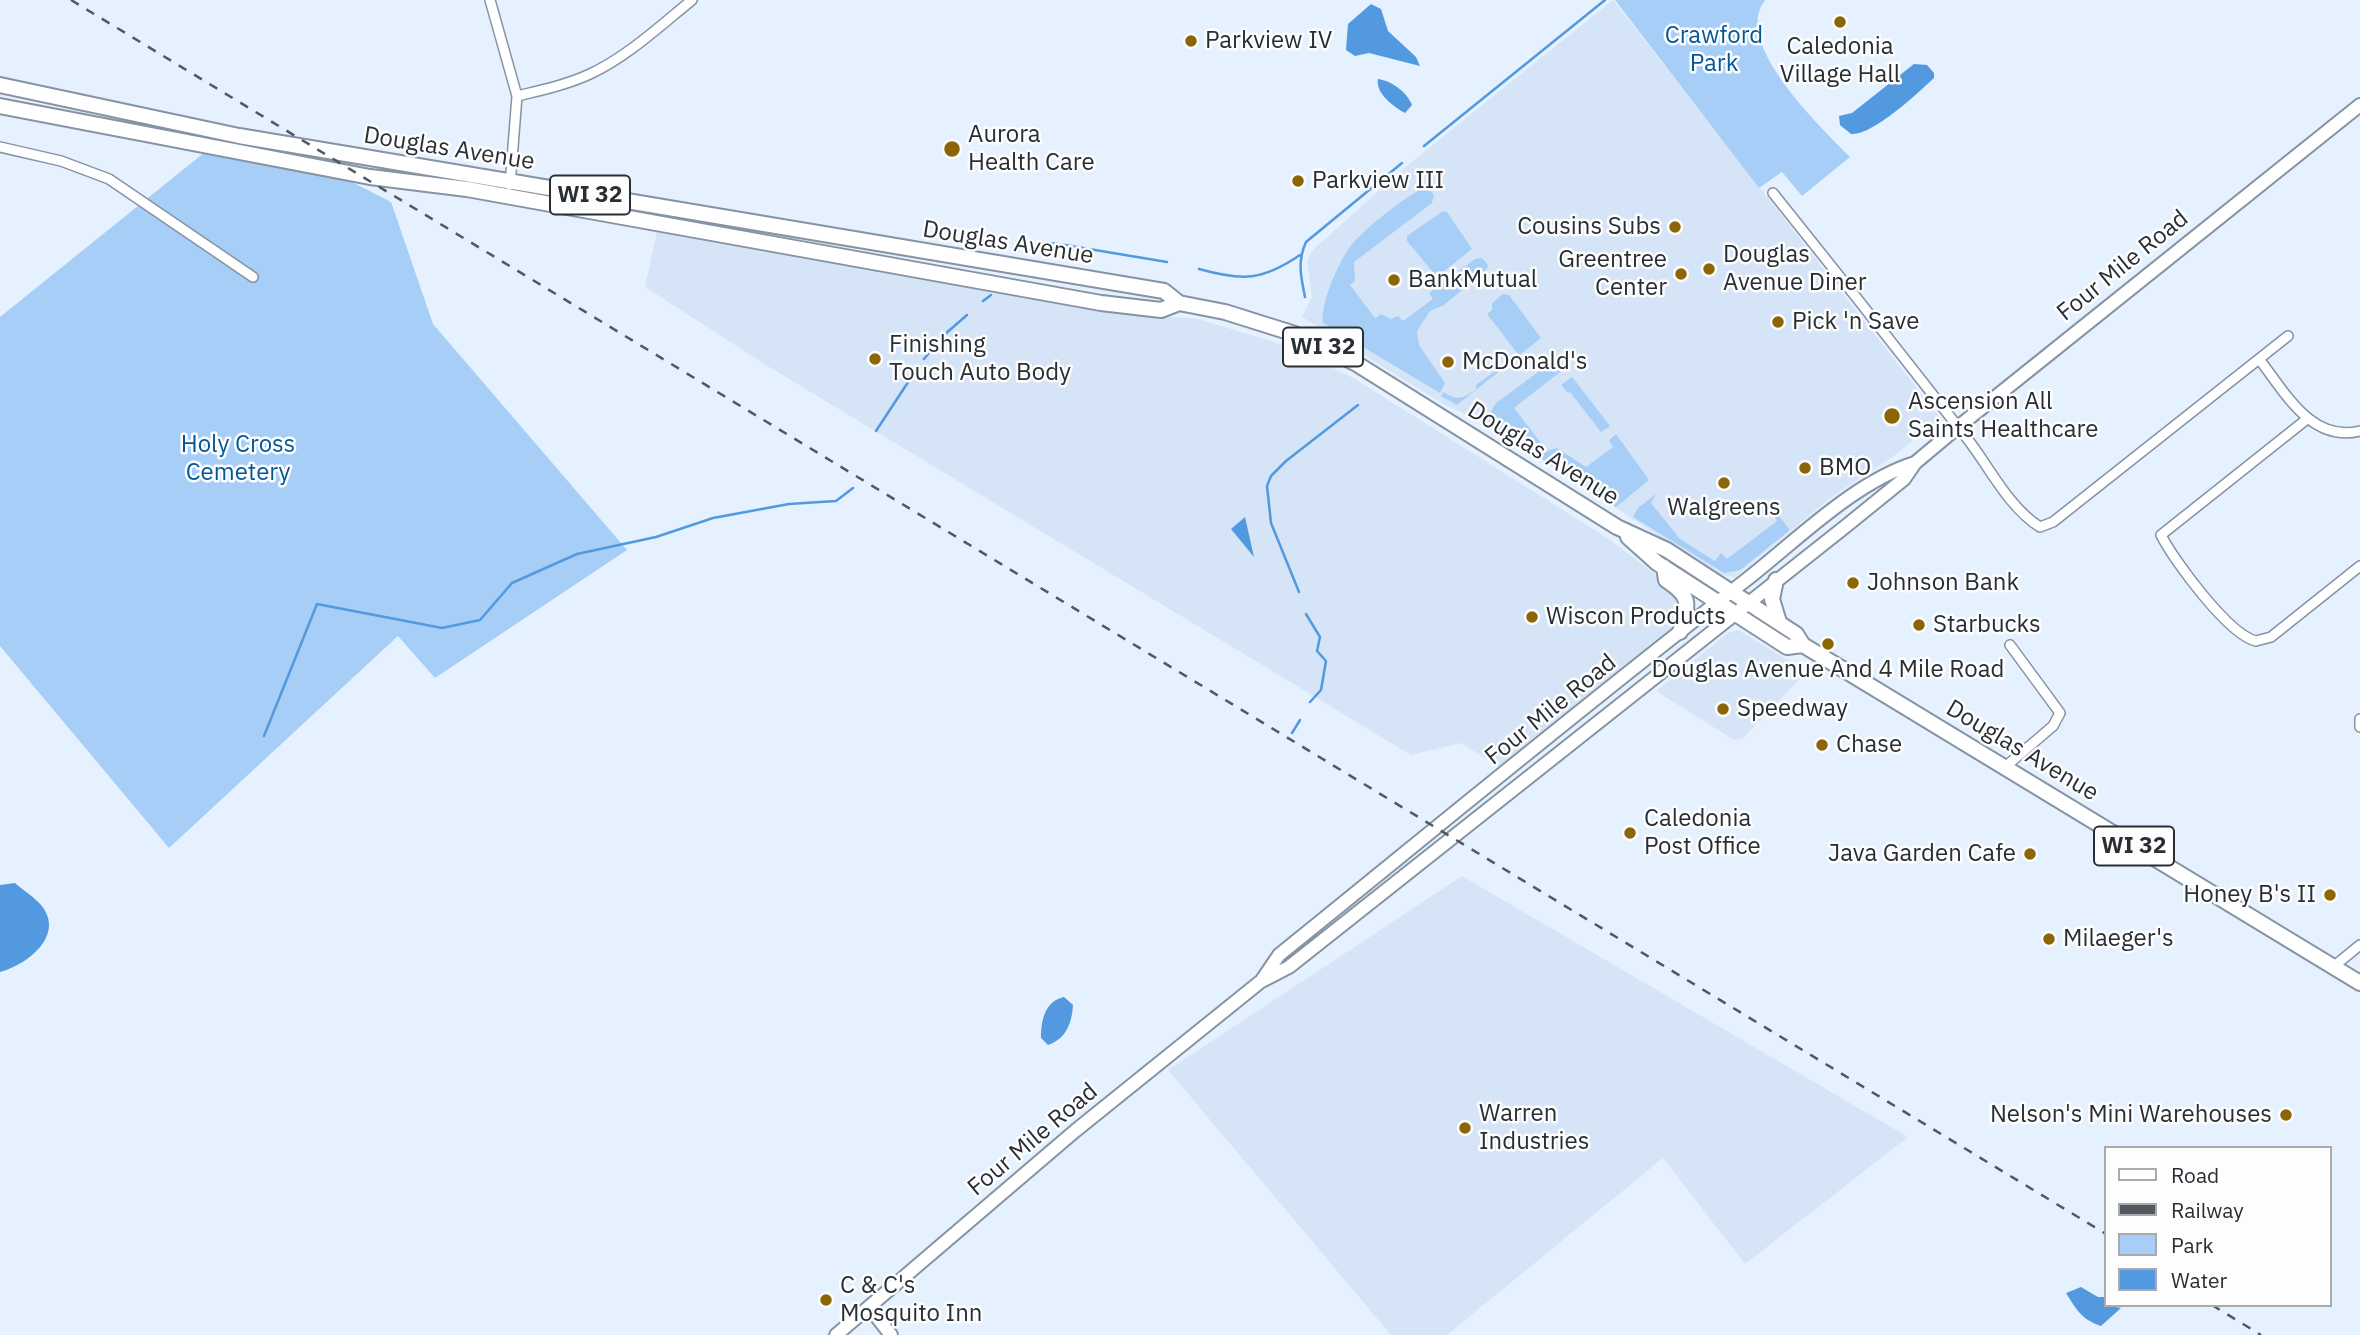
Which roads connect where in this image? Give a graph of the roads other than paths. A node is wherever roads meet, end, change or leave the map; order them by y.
1 (490, 0) edge
2 (692, 0) edge
3 (0, 85) edge
4 (517, 96) junction
5 (2360, 105) edge
6 (0, 106) edge
7 (0, 147) edge
8 (511, 180) junction
9 (1773, 193) dead end
10 (509, 198) junction
11 (253, 276) dead end
12 (1179, 303) junction
13 (2288, 335) dead end
14 (2259, 359) junction
15 (2307, 419) junction
16 (1958, 427) junction
17 (2360, 431) edge
18 (1915, 463) junction
19 (1617, 527) junction
20 (2360, 566) edge
21 (1664, 567) junction
22 (1776, 580) junction
23 (1731, 592) junction
24 (1718, 601) junction
25 (1747, 602) junction
26 (1734, 612) junction
27 (1779, 622) junction
28 (1680, 632) junction
29 (1803, 645) junction
30 (2010, 645) dead end
31 (2360, 719) edge
32 (2360, 727) edge
33 (2005, 767) junction
34 (2360, 945) edge
35 (2333, 967) junction
36 (1260, 982) junction
37 (2360, 983) edge
38 (869, 1307) junction
39 (836, 1335) edge
40 (891, 1335) edge

1 - 4 street
2 - 4 street
3 - 8 main road, Douglas Avenue / WI 32
4 - 8 street
5 - 16 street, Four Mile Road
6 - 10 main road, Douglas Avenue / WI 32
7 - 11 street
8 - 10 street
8 - 12 main road, Douglas Avenue / WI 32
9 - 16 street
10 - 12 main road, Douglas Avenue / WI 32
12 - 19 main road, Douglas Avenue / WI 32
13 - 14 street
14 - 15 street
14 - 16 street
15 - 17 street
15 - 20 street
16 - 18 street, Four Mile Road
18 - 22 street, Four Mile Road
18 - 23 street, Four Mile Road
19 - 21 main road, Douglas Avenue / WI 32
19 - 23 main road, Douglas Avenue / WI 32
21 - 24 main road, Douglas Avenue / WI 32
21 - 28 main road
22 - 25 street, Four Mile Road
22 - 27 main road
23 - 24 street, Four Mile Road
23 - 25 main road, Douglas Avenue / WI 32
24 - 26 main road, Douglas Avenue / WI 32
24 - 28 street, Four Mile Road
25 - 26 street, Four Mile Road
25 - 27 main road, Douglas Avenue / WI 32
26 - 29 main road, Douglas Avenue / WI 32
26 - 36 street, Four Mile Road
27 - 29 main road, Douglas Avenue / WI 32
28 - 36 street, Four Mile Road
29 - 33 main road, Douglas Avenue / WI 32
30 - 33 street
31 - 32 street
33 - 35 main road, Douglas Avenue / WI 32
34 - 35 street
35 - 37 main road, Douglas Avenue / WI 32
36 - 38 street, Four Mile Road
38 - 39 street, Four Mile Road
38 - 40 street

